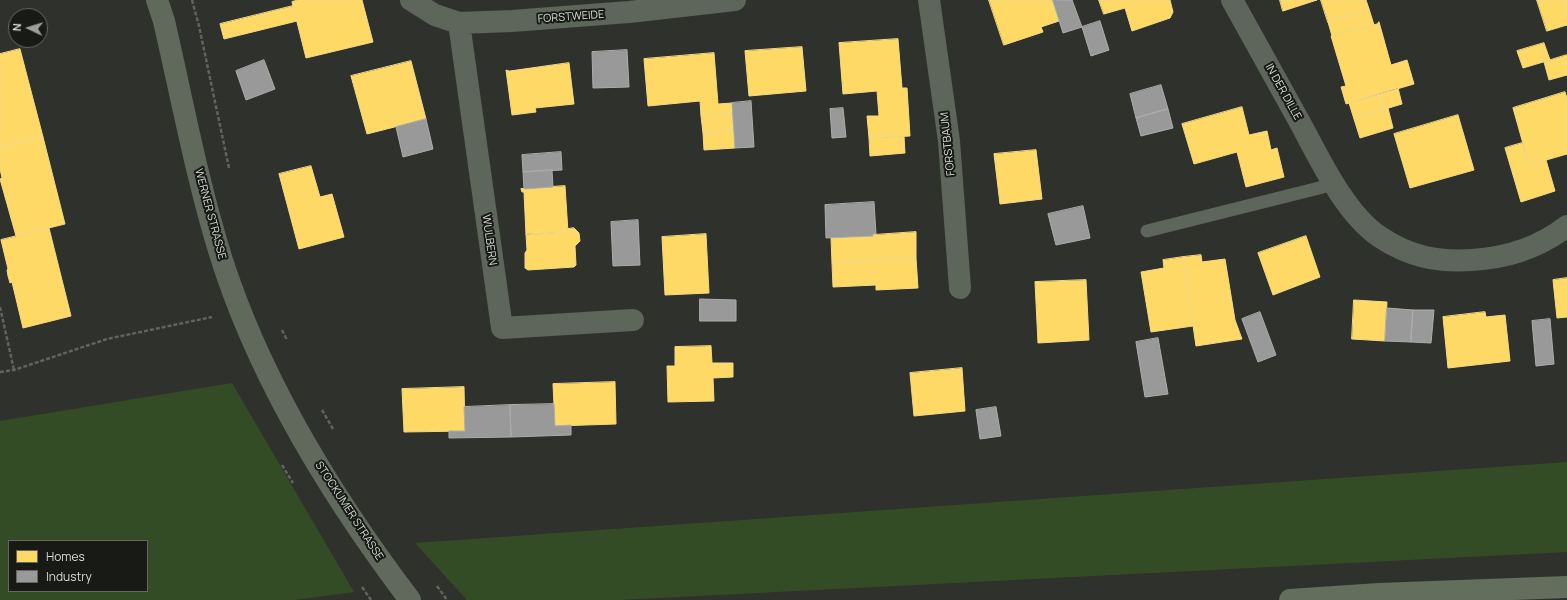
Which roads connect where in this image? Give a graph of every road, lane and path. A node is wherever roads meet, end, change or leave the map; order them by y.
1 (157, 0) edge
2 (192, 0) edge
3 (411, 0) edge
4 (735, 0) edge
5 (929, 0) edge
6 (1232, 0) edge
7 (459, 23) junction
8 (229, 169) dead end
9 (1335, 184) junction
10 (1567, 226) edge
11 (1147, 231) dead end
12 (960, 288) dead end
13 (0, 307) edge
14 (212, 317) dead end
15 (633, 320) dead end
16 (280, 325) dead end
17 (290, 346) dead end
18 (14, 370) junction
19 (0, 372) edge
20 (321, 408) dead end
21 (292, 419) joint
22 (336, 435) dead end
23 (434, 583) dead end
24 (1567, 587) edge
25 (410, 600) edge
26 (447, 600) edge
27 (1290, 600) edge

1 - 21 main road, WERNER STRASSE
2 - 8 path
3 - 7 street, FORSTWEIDE
4 - 7 street, FORSTWEIDE
5 - 12 street, FORSTBAUM
6 - 9 street, IN DER DILLE
7 - 15 street, WULBERN
9 - 10 street, IN DER DILLE
9 - 11 lane
13 - 18 path
14 - 18 path
16 - 17 path
18 - 19 path
20 - 22 path
21 - 25 main road, STOCKUMER STRASSE
23 - 26 path
24 - 27 highway

